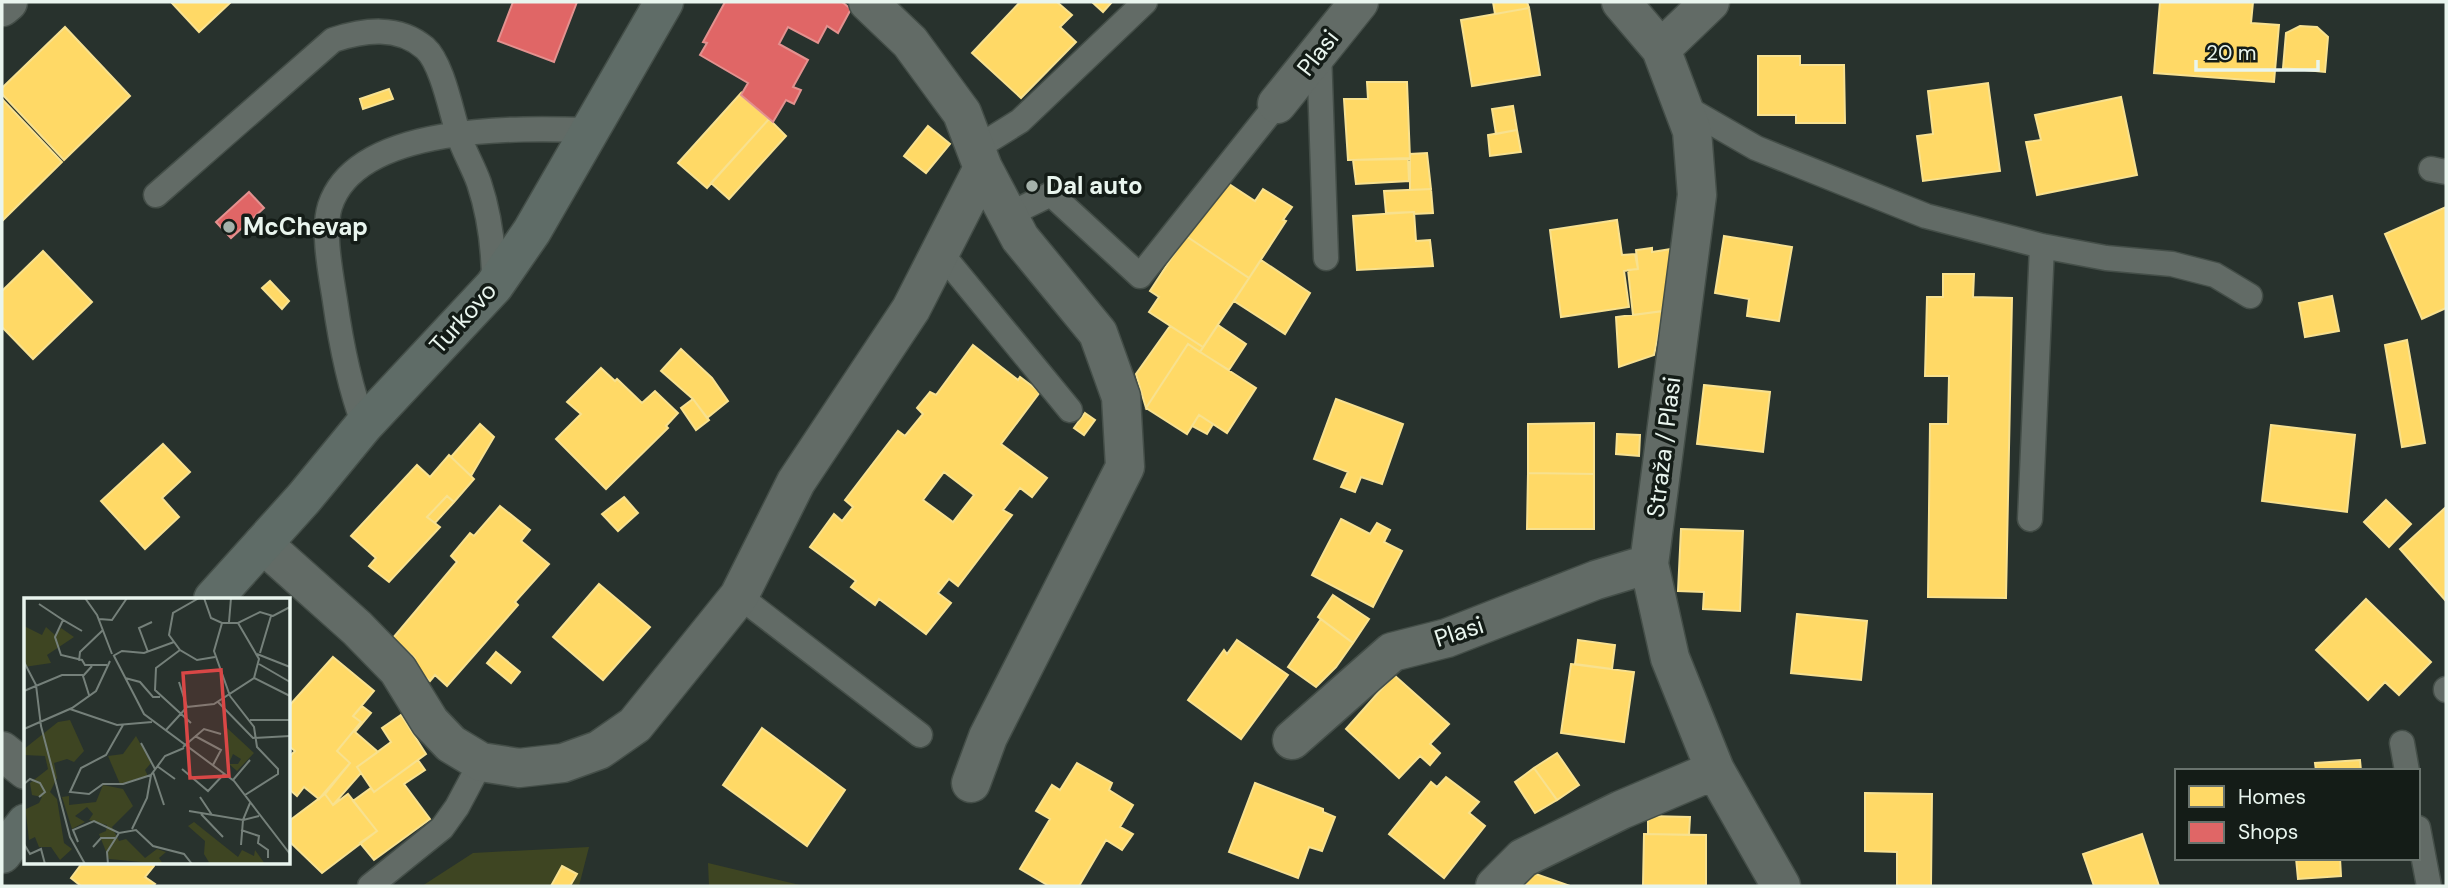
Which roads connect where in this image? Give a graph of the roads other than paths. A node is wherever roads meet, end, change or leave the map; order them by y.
1 (9, 2) edge
2 (664, 2) edge
3 (868, 2) edge
4 (1145, 2) edge
5 (1359, 2) edge
6 (1621, 2) edge
7 (1710, 2) edge
8 (2, 7) edge
9 (1661, 49) junction
10 (1319, 51) junction
11 (1277, 104) joint
12 (1683, 106) junction
13 (591, 130) junction
14 (458, 134) junction
15 (979, 158) junction
16 (156, 194) dead end
17 (1008, 215) junction
18 (2042, 246) junction
19 (940, 252) junction
20 (1326, 258) dead end
21 (494, 286) junction
22 (2250, 296) dead end
23 (1070, 410) dead end
24 (364, 425) junction
25 (2030, 519) dead end
26 (263, 544) junction
27 (1649, 564) junction
28 (739, 596) junction
29 (214, 598) edge
30 (920, 735) dead end
31 (1292, 740) dead end
32 (2402, 743) dead end
33 (2, 751) edge
34 (481, 762) junction
35 (24, 768) edge
36 (2407, 769) edge
37 (1715, 770) junction
38 (971, 783) dead end
39 (24, 826) edge
40 (2420, 839) edge
41 (2, 854) edge
42 (370, 886) edge
43 (1495, 886) edge
44 (1781, 886) edge
45 (2429, 886) edge

1 - 8 street
2 - 13 main road, Turkovo
3 - 15 street
4 - 15 lane
5 - 10 street, Plasi
6 - 9 street, Straža / Plasi
7 - 9 street
9 - 12 street, Straža / Plasi
10 - 11 street, Plasi
10 - 20 lane
11 - 17 lane
12 - 18 lane
12 - 27 street, Straža / Plasi
13 - 14 lane
13 - 21 main road, Turkovo
14 - 16 lane
14 - 21 lane
14 - 24 lane
15 - 17 street
15 - 19 street
17 - 38 street
18 - 22 lane
18 - 25 lane
19 - 23 lane
19 - 28 street
21 - 24 main road, Turkovo
24 - 26 main road, Turkovo
26 - 29 main road, Turkovo
26 - 34 street
27 - 31 street, Plasi
27 - 37 street, Straža / Plasi
28 - 30 lane
28 - 34 street
32 - 36 lane
33 - 35 street
34 - 42 lane
37 - 43 street
37 - 44 street, Straža / Plasi
39 - 41 main road
40 - 45 lane

